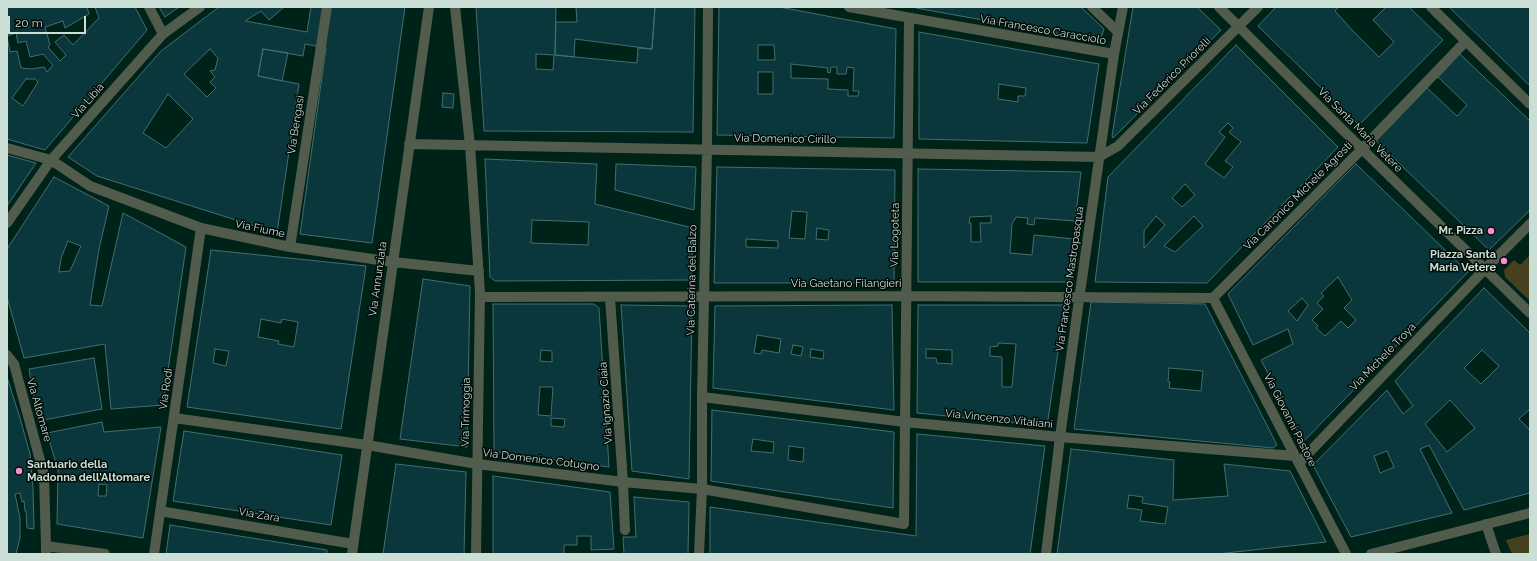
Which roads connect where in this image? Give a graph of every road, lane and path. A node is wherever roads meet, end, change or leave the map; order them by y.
1 (149, 7) edge
2 (200, 7) edge
3 (327, 7) edge
4 (428, 7) edge
5 (455, 7) edge
6 (708, 7) edge
7 (849, 7) edge
8 (1092, 7) edge
9 (1123, 7) edge
10 (1218, 7) edge
11 (1258, 7) edge
12 (1431, 7) edge
13 (909, 18) junction
14 (1239, 26) junction
15 (1118, 32) junction
16 (163, 34) junction
17 (1466, 40) junction
18 (1114, 54) junction
19 (1530, 104) edge
20 (409, 144) junction
21 (470, 145) junction
22 (7, 148) edge
23 (707, 149) junction
24 (1362, 149) junction
25 (908, 153) junction
26 (1099, 157) junction
27 (51, 160) junction
28 (7, 223) edge
29 (1530, 224) edge
30 (202, 228) junction
31 (290, 247) junction
32 (393, 262) junction
33 (1485, 268) junction
34 (478, 271) junction
35 (906, 296) junction
36 (480, 297) junction
37 (704, 297) junction
38 (1080, 297) junction
39 (610, 298) junction
40 (1213, 298) junction
41 (1530, 312) edge
42 (7, 355) edge
43 (702, 397) junction
44 (174, 418) junction
45 (905, 422) junction
46 (1060, 437) junction
47 (367, 445) junction
48 (1297, 460) junction
49 (477, 464) junction
50 (623, 482) junction
51 (702, 489) junction
52 (160, 511) junction
53 (1530, 513) edge
54 (904, 524) joint
55 (1486, 524) junction
56 (625, 530) dead end
57 (352, 549) edge
58 (46, 550) edge
59 (104, 554) edge
60 (154, 554) edge
61 (476, 554) edge
62 (699, 554) edge
63 (1046, 554) edge
64 (1346, 554) edge
65 (1371, 554) edge
66 (1496, 554) edge

1 - 16 street
2 - 16 street, Via Libia
3 - 31 street, Via Bengasi
4 - 20 street, Via Annunziata
5 - 21 street
6 - 23 street, Via Caterina del Balzo
7 - 13 street, Via Francesco Caracciolo
8 - 15 street
9 - 15 street, Via Francesco Mastropasqua
10 - 14 street, Via Santa Maria Vetere
11 - 14 street, Via Federico Priorelli
12 - 17 street
13 - 18 street, Via Francesco Caracciolo
13 - 25 street, Via Logoteta
14 - 24 street, Via Santa Maria Vetere
14 - 26 street, Via Federico Priorelli
15 - 18 street, Via Francesco Mastropasqua
16 - 27 street, Via Libia
17 - 19 street
17 - 24 street, Via Canonico Michele Agresti
18 - 26 street, Via Francesco Mastropasqua
20 - 21 street, Via Domenico Cirillo
20 - 32 street, Via Annunziata
21 - 23 street, Via Domenico Cirillo
21 - 34 street
22 - 27 street, Via Fiume
23 - 25 street, Via Domenico Cirillo
23 - 37 street, Via Caterina del Balzo
24 - 33 street, Via Santa Maria Vetere
24 - 40 street, Via Canonico Michele Agresti
25 - 26 street, Via Domenico Cirillo
25 - 35 street, Via Logoteta
26 - 38 street, Via Francesco Mastropasqua
27 - 28 street, Via Libia
27 - 30 street, Via Fiume
29 - 33 street
30 - 31 street, Via Fiume
30 - 44 street, Via Rodi
31 - 32 street, Via Fiume
32 - 34 street, Via Fiume
32 - 47 street, Via Annunziata
33 - 41 street
33 - 48 street, Via Michele Troya
34 - 36 street, Via Trimoggia
35 - 37 street, Via Gaetano Filangieri
35 - 38 street, Via Gaetano Filangieri
35 - 45 street, Via Logoteta
36 - 39 street, Via Gaetano Filangieri
36 - 49 street, Via Trimoggia
37 - 39 street, Via Gaetano Filangieri
37 - 43 street, Via Caterina del Balzo
38 - 40 street, Via Gaetano Filangieri
38 - 46 street, Via Francesco Mastropasqua
39 - 50 street, Via Ignazio Ciaia
40 - 48 street, Via Giovanni Pastore
42 - 58 street, Via Altomare
43 - 45 street, Via Vincenzo Vitaliani
43 - 51 street, Via Caterina del Balzo
44 - 47 street, Via Domenico Cotugno
44 - 52 street, Via Rodi
45 - 46 street, Via Vincenzo Vitaliani
45 - 54 street, Via Logoteta
46 - 48 street, Via Vincenzo Vitaliani
46 - 63 street, Via Francesco Mastropasqua
47 - 49 street, Via Domenico Cotugno
47 - 57 street, Via Annunziata
48 - 64 street, Via Giovanni Pastore
49 - 50 street, Via Domenico Cotugno
49 - 61 street, Via Trimoggia
50 - 51 street, Via Domenico Cotugno
50 - 56 street, Via Ignazio Ciaia
51 - 54 street, Via Domenico Cotugno
51 - 62 street, Via Caterina del Balzo
52 - 57 street, Via Zara
52 - 60 street, Via Rodi
53 - 55 street
55 - 65 street
55 - 66 street
58 - 59 street

